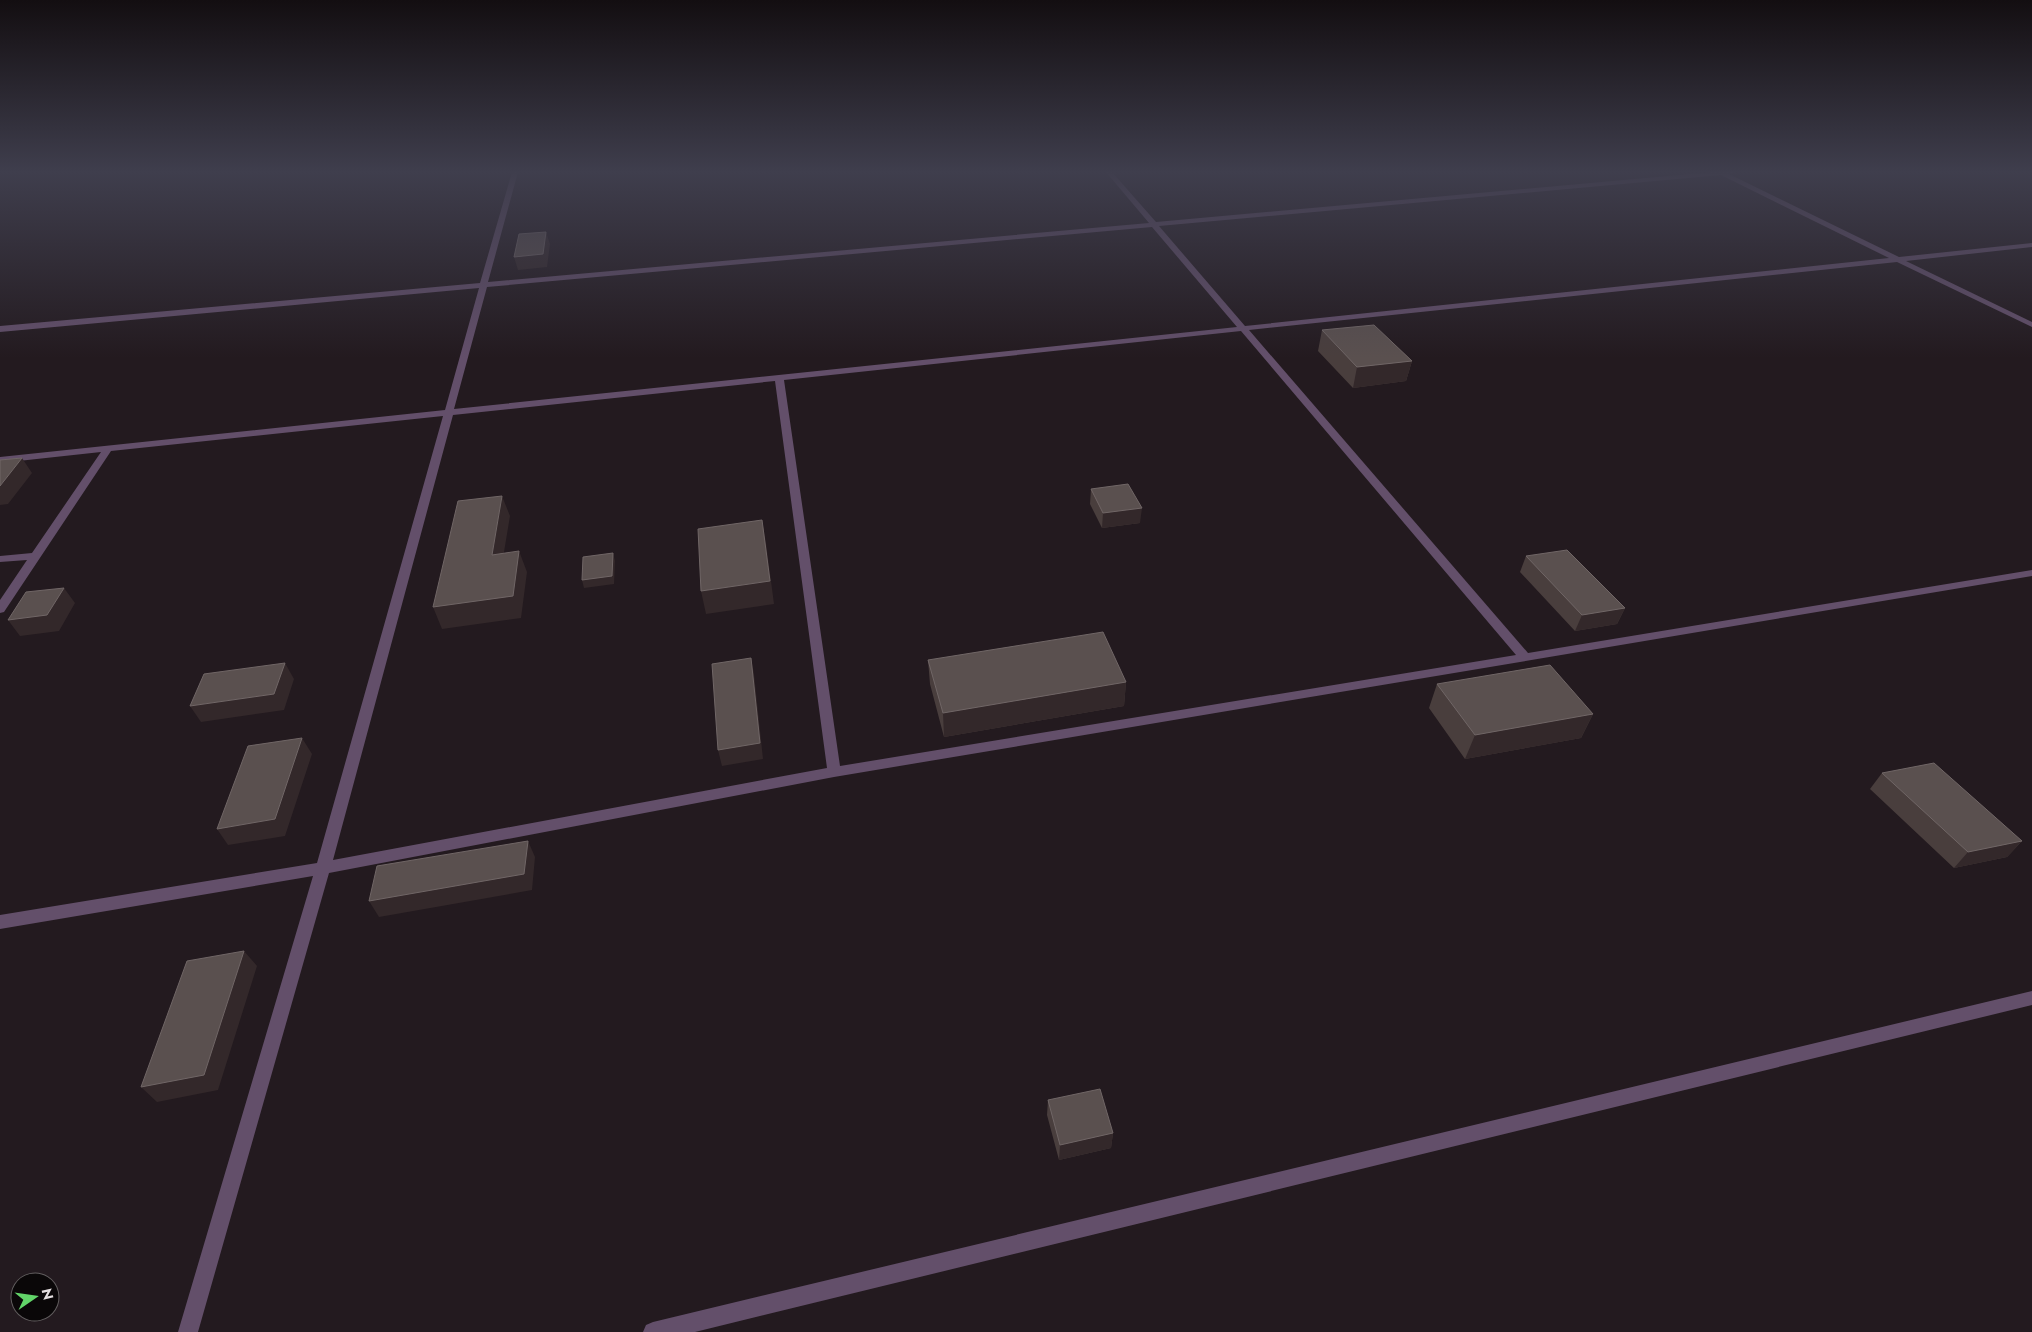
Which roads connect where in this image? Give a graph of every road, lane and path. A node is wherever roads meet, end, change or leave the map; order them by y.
1 (498, 234) edge
2 (1033, 234) edge
3 (1163, 234) edge
4 (1847, 234) edge
5 (2032, 245) edge
6 (1898, 259) junction
7 (484, 285) junction
8 (2032, 325) edge
9 (1242, 327) junction
10 (0, 329) edge
11 (779, 377) junction
12 (447, 412) junction
13 (108, 449) junction
14 (0, 460) edge
15 (35, 556) junction
16 (0, 559) edge
17 (2032, 573) edge
18 (0, 609) edge
19 (1525, 657) junction
20 (834, 772) junction
21 (323, 868) junction
22 (0, 922) edge
23 (2032, 998) edge
24 (188, 1332) edge
25 (653, 1332) edge

1 - 7 street
2 - 7 street
3 - 9 street
4 - 6 street
5 - 6 street
6 - 8 street
6 - 9 street
7 - 10 street
7 - 12 street
9 - 11 street
9 - 19 street
11 - 12 street
11 - 20 street
12 - 13 street
12 - 21 street
13 - 14 street
13 - 15 street
15 - 16 street
15 - 18 street
17 - 19 street
19 - 20 street
20 - 21 street
21 - 22 street
21 - 24 street
23 - 25 street

